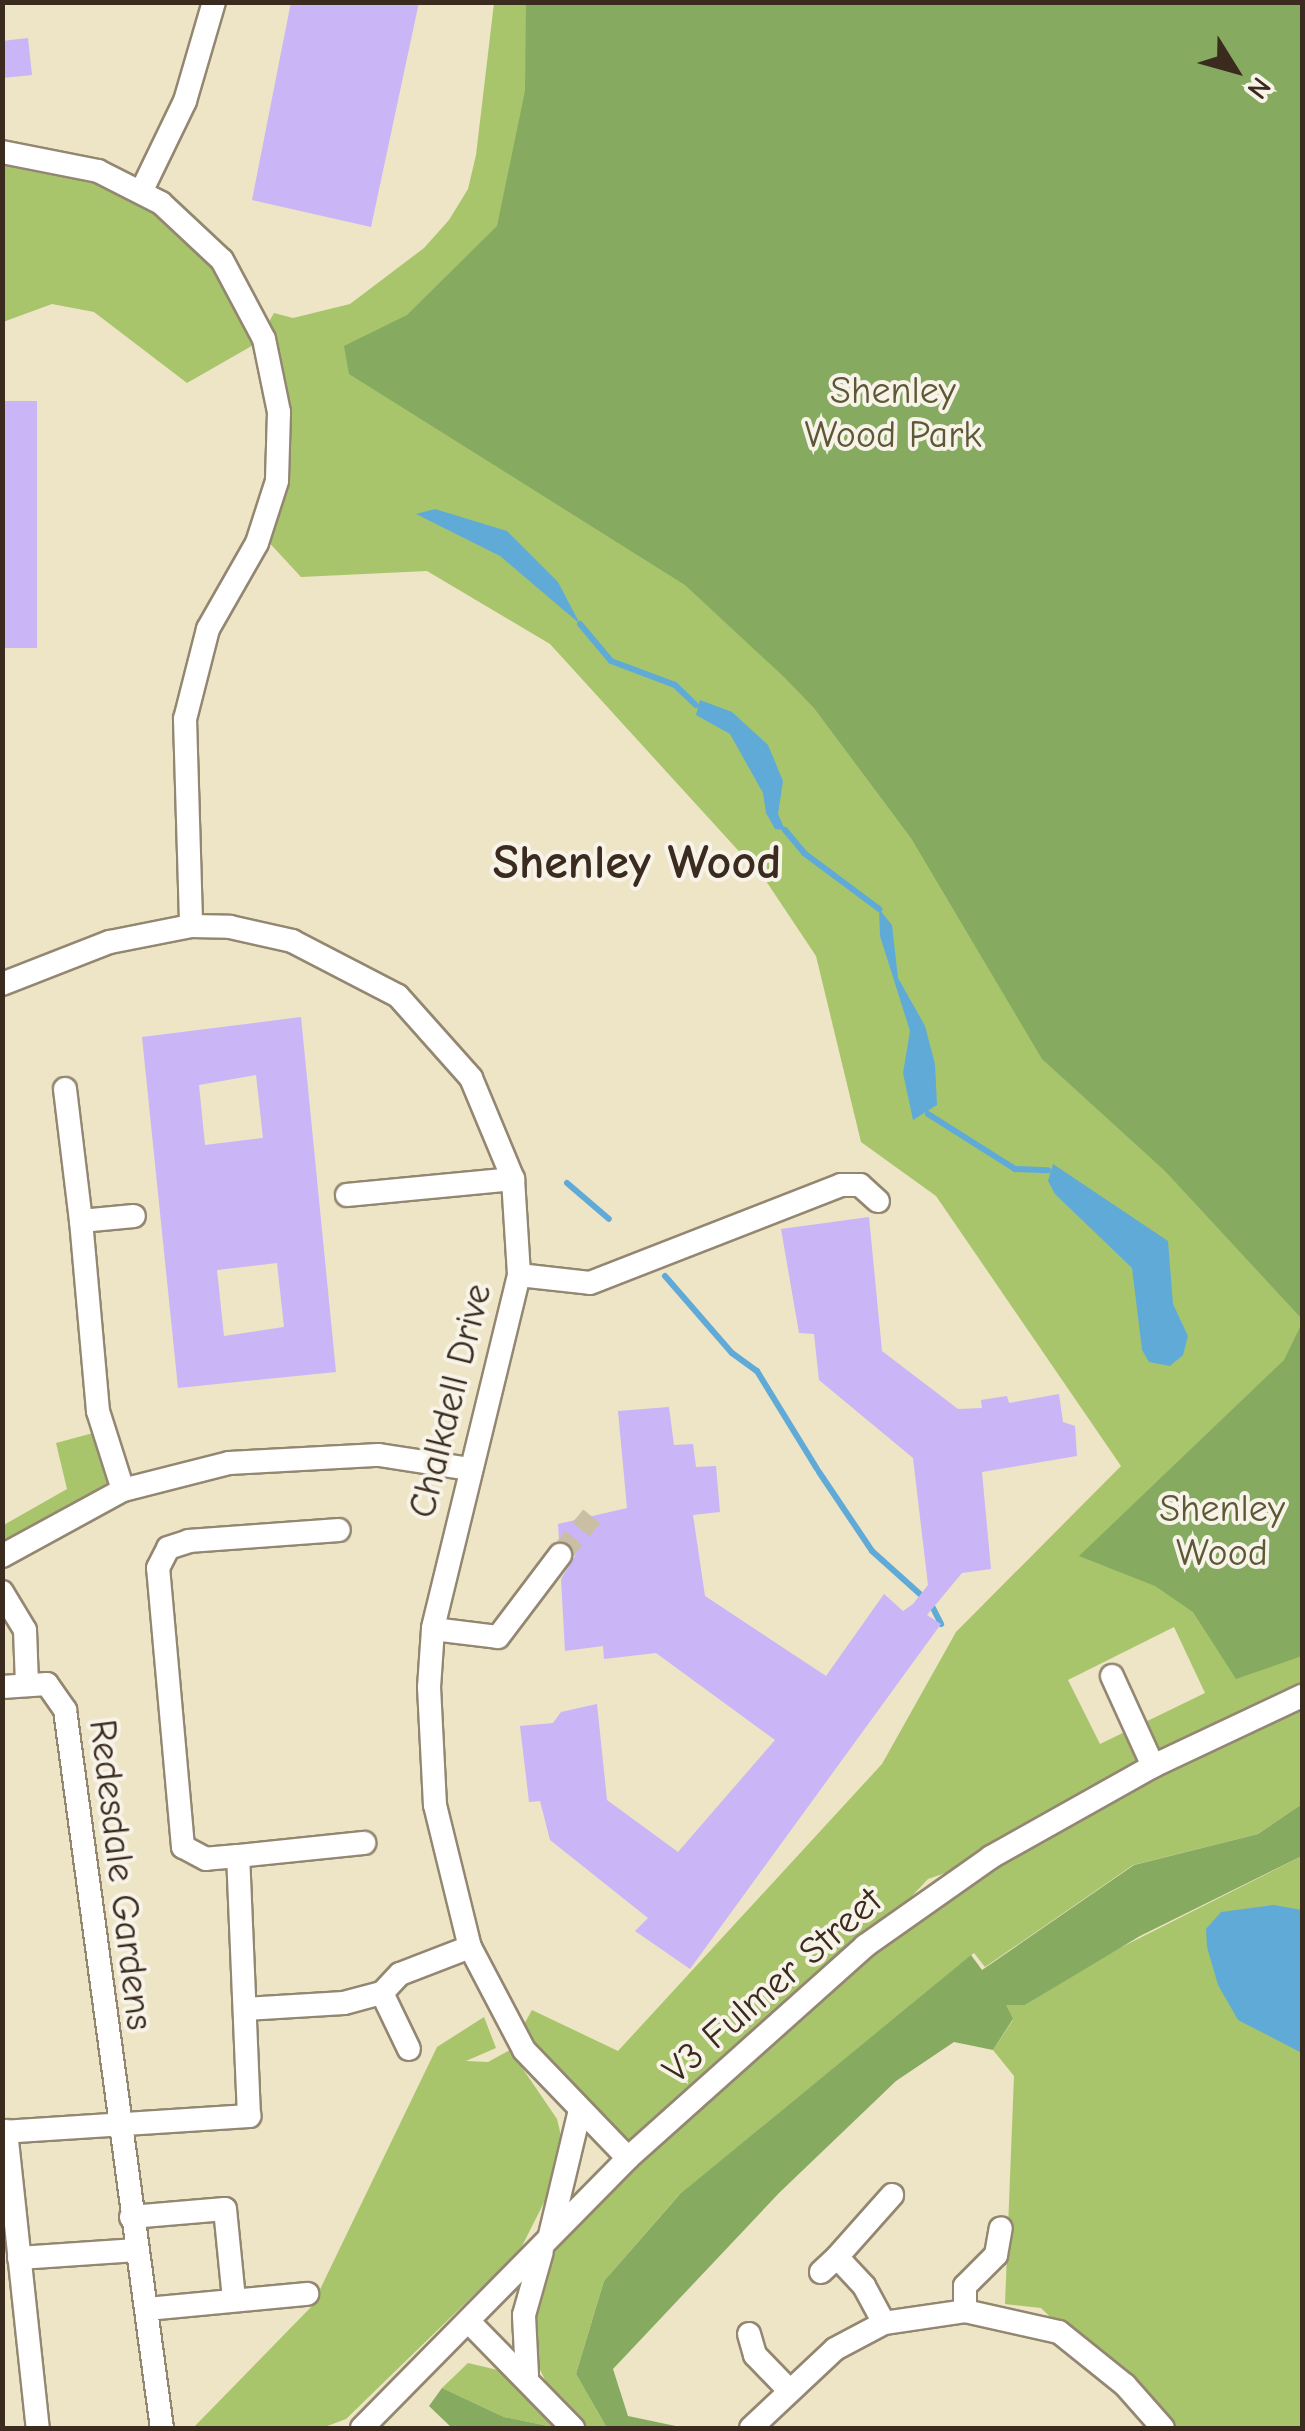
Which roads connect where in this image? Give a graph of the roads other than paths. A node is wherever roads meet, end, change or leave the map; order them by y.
1 (214, 2) edge
2 (2, 152) edge
3 (142, 190) junction
4 (192, 926) junction
5 (2, 984) edge
6 (65, 1089) dead end
7 (514, 1180) junction
8 (347, 1195) dead end
9 (878, 1200) dead end
10 (134, 1216) dead end
11 (81, 1221) junction
12 (519, 1276) junction
13 (469, 1469) junction
14 (123, 1490) junction
15 (339, 1530) dead end
16 (560, 1555) tunnel mouth
17 (2, 1556) edge
18 (2, 1592) edge
19 (433, 1629) junction
20 (1112, 1676) dead end
21 (27, 1685) junction
22 (2, 1687) edge
23 (1302, 1696) edge
24 (1153, 1766) junction
25 (364, 1843) dead end
26 (238, 1856) junction
27 (470, 1947) junction
28 (382, 1992) junction
29 (245, 2010) junction
30 (409, 2049) dead end
31 (579, 2114) junction
32 (117, 2125) junction
33 (4, 2132) edge
34 (628, 2158) junction
35 (892, 2196) dead end
36 (8, 2212) edge
37 (131, 2217) junction
38 (1002, 2228) dead end
39 (546, 2246) junction
40 (136, 2250) junction
41 (19, 2258) junction
42 (307, 2294) dead end
43 (234, 2299) junction
44 (147, 2309) junction
45 (964, 2311) junction
46 (884, 2323) junction
47 (471, 2324) junction
48 (749, 2351) dead end
49 (527, 2375) junction
50 (788, 2389) junction
51 (38, 2428) edge
52 (162, 2428) edge
53 (362, 2428) edge
54 (573, 2428) edge
55 (751, 2428) edge
56 (1163, 2428) edge

1 - 3 street
2 - 3 street
3 - 4 street
4 - 5 street, Chalkdell Drive
4 - 7 street, Chalkdell Drive
6 - 11 street
7 - 8 street
7 - 12 street, Chalkdell Drive
9 - 12 street
10 - 11 street
11 - 14 street
12 - 13 street, Chalkdell Drive
13 - 14 street
13 - 19 street, Chalkdell Drive
14 - 17 street
15 - 26 street
16 - 19 street
18 - 21 street
19 - 27 street, Chalkdell Drive
20 - 24 street
21 - 22 street
21 - 32 street, Redesdale Gardens
23 - 24 street, V3 Fulmer Street
24 - 34 street, V3 Fulmer Street
25 - 26 street
26 - 29 street
27 - 28 street
27 - 31 street, Chalkdell Drive
28 - 29 street
28 - 30 street
29 - 32 street
31 - 34 street, Chalkdell Drive
31 - 39 street
32 - 33 street
32 - 37 street
33 - 36 street
34 - 39 street, V3 Fulmer Street
35 - 46 street
36 - 41 street
37 - 40 street
37 - 43 street
38 - 45 street
39 - 47 street, V3 Fulmer Street
39 - 49 street
40 - 41 street
40 - 44 street
41 - 51 street
42 - 43 street
43 - 44 street
44 - 52 street
45 - 46 street
45 - 56 street
46 - 50 street
47 - 49 street
47 - 53 street, V3 Fulmer Street
48 - 50 street
49 - 54 street
50 - 55 street

